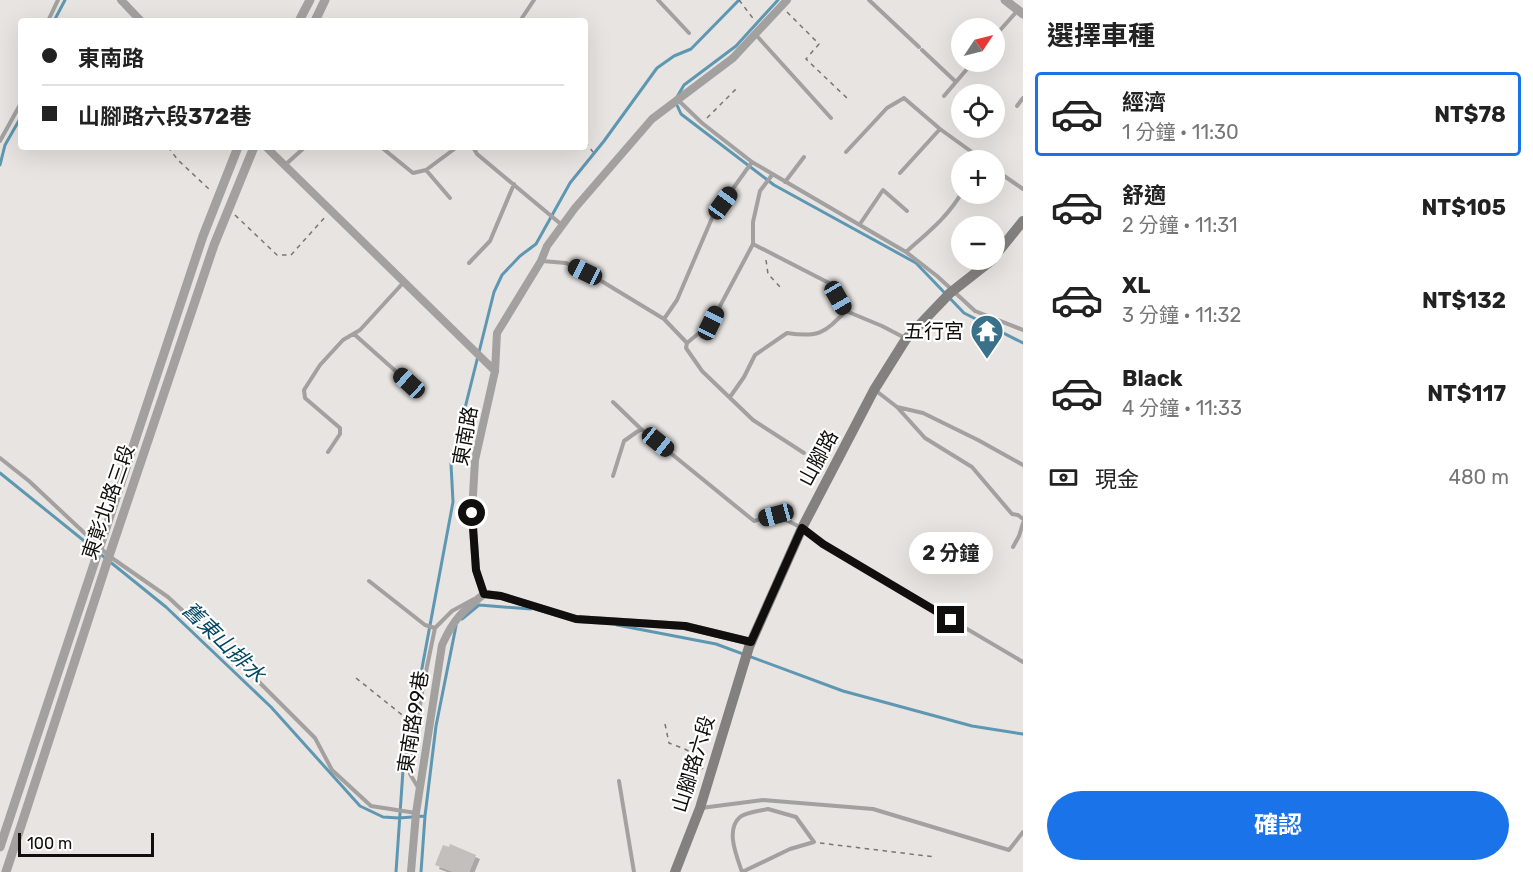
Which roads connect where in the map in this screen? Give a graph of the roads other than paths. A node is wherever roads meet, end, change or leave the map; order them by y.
1 (58, 0) edge
2 (121, 0) edge
3 (310, 0) edge
4 (325, 0) edge
5 (534, 0) edge
6 (658, 0) edge
7 (869, 0) edge
8 (1005, 0) edge
9 (784, 3) edge
10 (1020, 12) edge
11 (49, 18) edge
12 (138, 18) edge
13 (301, 18) edge
14 (316, 18) edge
15 (522, 18) edge
16 (1005, 26) edge
17 (758, 32) junction
18 (689, 33) dead end
19 (964, 72) edge
20 (956, 82) junction
21 (944, 96) dead end
22 (1023, 98) edge
23 (675, 102) junction
24 (1017, 106) dead end
25 (18, 108) edge
26 (831, 117) dead end
27 (940, 129) junction
28 (0, 141) edge
29 (237, 150) edge
30 (253, 150) edge
31 (269, 150) edge
32 (302, 150) edge
33 (385, 150) edge
34 (453, 150) edge
35 (475, 150) edge
36 (969, 150) edge
37 (846, 152) dead end
38 (804, 157) dead end
39 (752, 162) junction
40 (285, 165) junction
41 (426, 170) junction
42 (900, 172) dead end
43 (772, 175) junction
44 (1005, 177) edge
45 (785, 182) junction
46 (514, 184) junction
47 (1023, 189) edge
48 (450, 198) dead end
49 (954, 204) edge
50 (907, 211) dead end
51 (1023, 221) edge
52 (860, 224) junction
53 (562, 225) junction
54 (1005, 243) edge
55 (753, 244) junction
56 (906, 252) junction
57 (541, 261) junction
58 (469, 263) dead end
59 (978, 270) edge
60 (404, 282) junction
61 (948, 295) junction
62 (846, 311) junction
63 (664, 320) junction
64 (1023, 330) edge
65 (354, 334) junction
66 (906, 339) junction
67 (687, 342) junction
68 (495, 371) junction
69 (409, 383) dead end
70 (874, 390) junction
71 (730, 397) junction
72 (612, 402) dead end
73 (897, 407) junction
74 (641, 429) junction
75 (328, 452) dead end
76 (804, 453) dead end
77 (0, 458) edge
78 (1023, 465) edge
79 (613, 476) dead end
80 (1023, 521) edge
81 (802, 528) junction
82 (99, 547) junction
83 (1012, 547) dead end
84 (109, 556) junction
85 (369, 581) dead end
86 (484, 594) junction
87 (435, 628) junction
88 (750, 644) junction
89 (1023, 662) edge
90 (619, 781) dead end
91 (419, 789) junction
92 (700, 808) junction
93 (416, 813) junction
94 (1023, 832) edge
95 (0, 848) edge
96 (6, 872) edge
97 (411, 872) edge
98 (634, 872) edge
99 (675, 872) edge
100 (742, 872) edge

1 - 11 lane
2 - 12 street
3 - 13 street
4 - 14 street
5 - 15 lane
6 - 18 lane
7 - 20 lane
8 - 10 street
9 - 17 street, 東南路
10 - 16 lane
17 - 23 street, 東南路
17 - 26 lane
19 - 20 lane
20 - 21 lane
22 - 24 lane
23 - 39 lane
23 - 53 street, 東南路
25 - 28 lane
27 - 36 lane
27 - 37 lane
27 - 42 lane
29 - 82 street, 東彰北路三段
30 - 84 street, 東彰北路三段
31 - 40 street
32 - 40 lane
33 - 41 lane
34 - 41 lane
35 - 46 lane
38 - 45 lane
39 - 43 lane
39 - 63 lane
40 - 60 street
41 - 48 lane
43 - 45 lane
43 - 55 lane
44 - 47 lane
45 - 52 lane
46 - 53 lane
46 - 58 lane
49 - 56 lane
50 - 52 lane
51 - 54 main road, 山腳路
52 - 56 lane
53 - 57 street, 東南路
55 - 62 lane
55 - 67 lane
56 - 61 lane
57 - 63 lane
57 - 68 street, 東南路
59 - 61 main road, 山腳路
60 - 65 lane
60 - 68 street
61 - 64 lane
61 - 66 main road, 山腳路
62 - 66 lane
62 - 71 lane
63 - 67 lane
65 - 69 lane
65 - 75 lane
66 - 70 main road, 山腳路
67 - 71 lane
68 - 86 street, 東南路
70 - 73 lane
70 - 81 main road, 山腳路
71 - 76 lane
72 - 74 lane
73 - 78 lane
73 - 80 lane
74 - 79 lane
74 - 81 lane
77 - 82 lane
80 - 83 lane
81 - 88 main road, 山腳路
81 - 89 lane
82 - 84 lane
82 - 95 street, 東彰北路三段
84 - 93 lane
84 - 96 street, 東彰北路三段
85 - 87 lane
86 - 87 lane
86 - 88 street
86 - 91 street, 東南路99巷
87 - 91 lane
88 - 92 main road, 山腳路六段
90 - 98 lane
91 - 93 street, 東南路99巷
92 - 94 lane
92 - 99 main road, 山腳路六段
93 - 97 street, 東南路99巷
100 - 100 lane

